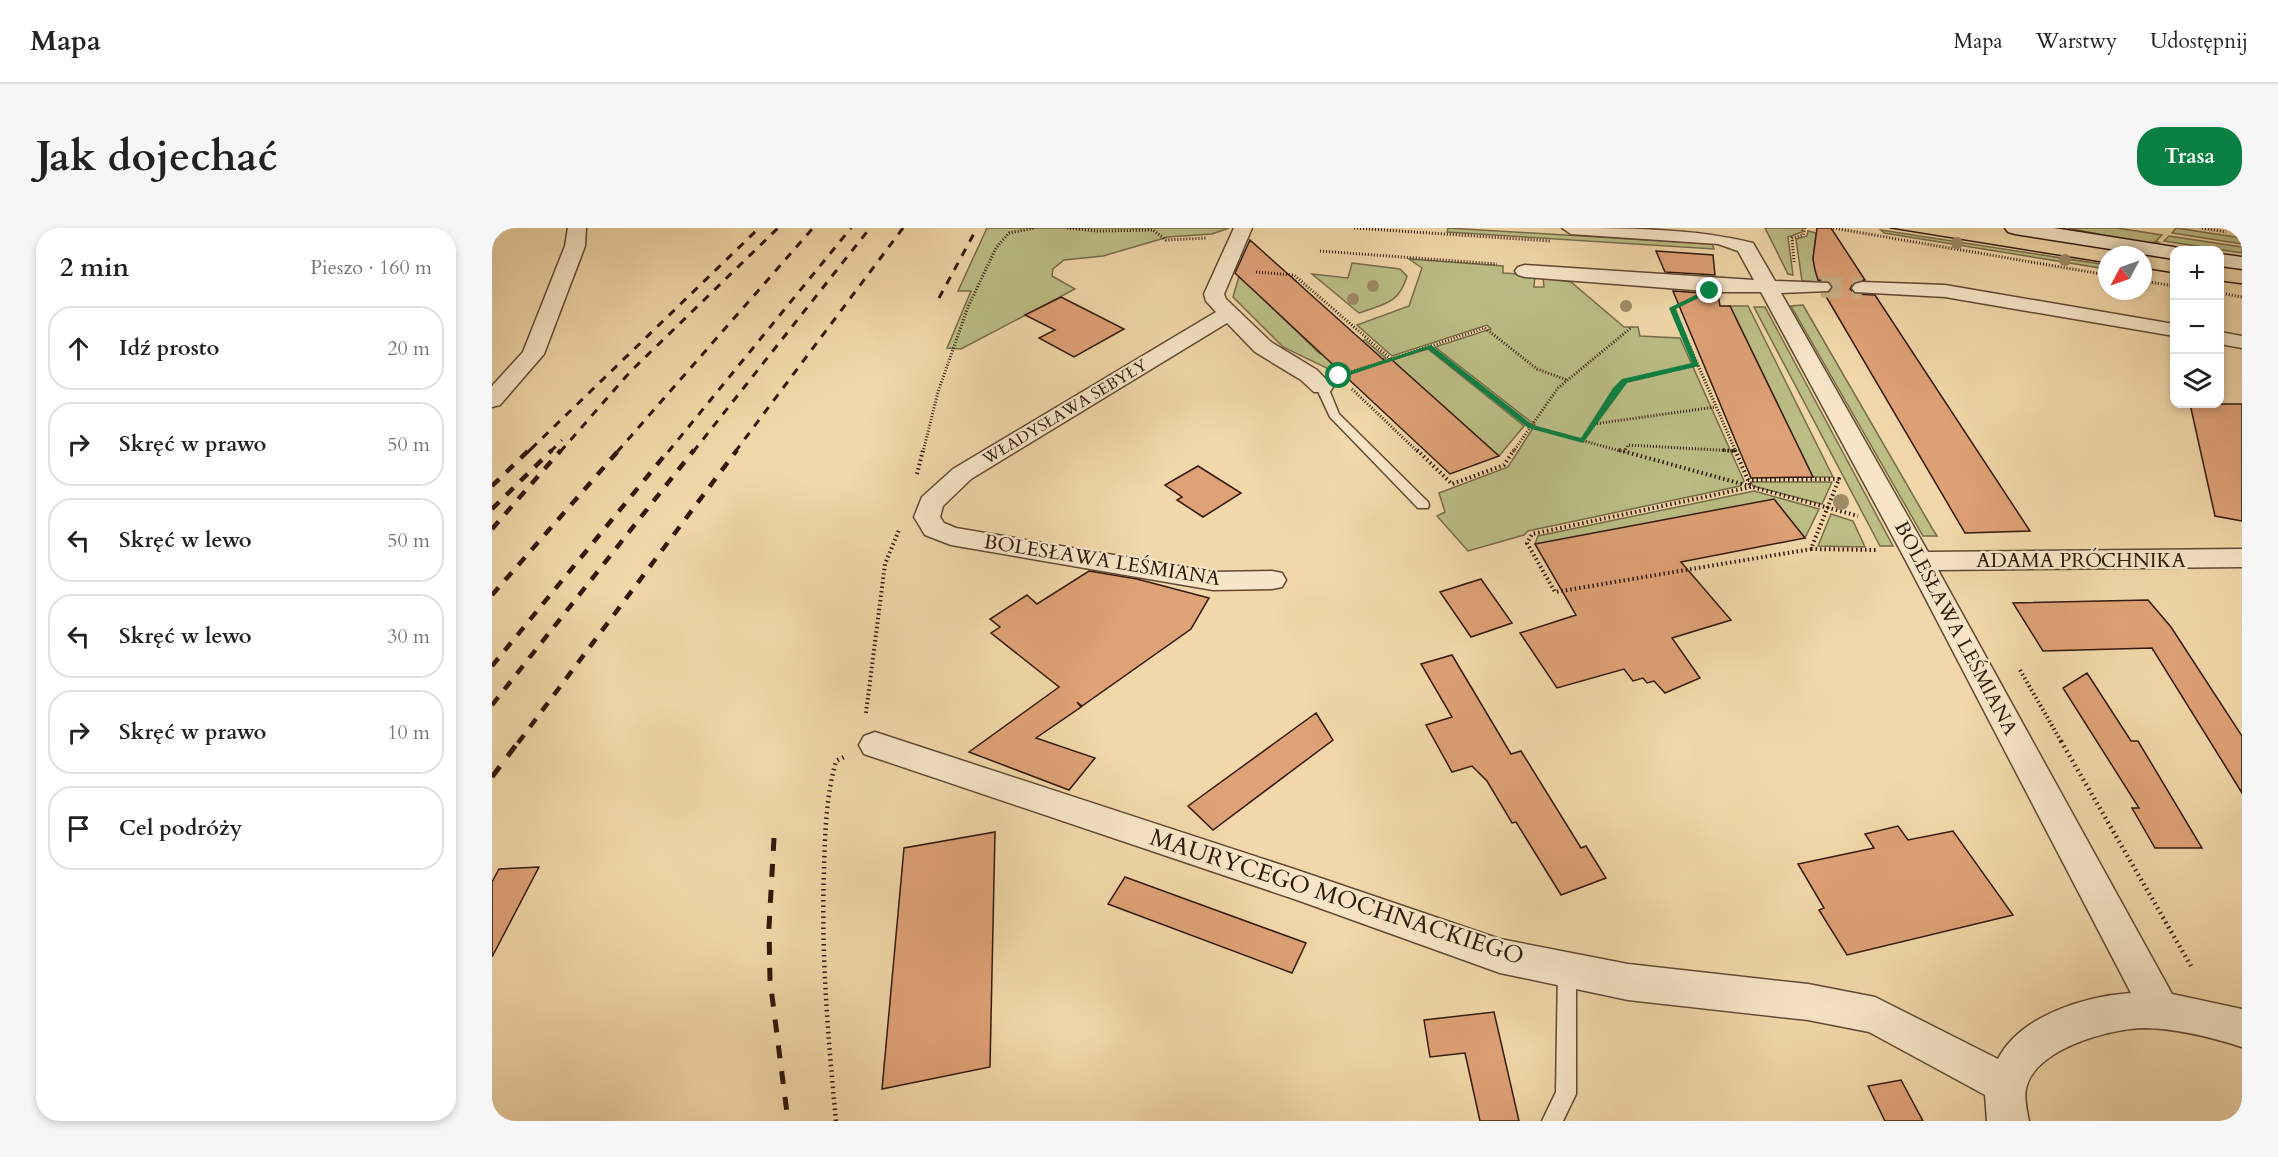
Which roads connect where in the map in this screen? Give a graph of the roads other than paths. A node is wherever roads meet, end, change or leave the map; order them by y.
1 (577, 228) edge
2 (1571, 228) edge
3 (2015, 228) edge
4 (1240, 234) edge
5 (2170, 252) edge
6 (2224, 261) edge
7 (2242, 263) edge
8 (1525, 272) dead end
9 (1768, 287) junction
10 (1821, 287) tunnel mouth
11 (1862, 288) tunnel mouth
12 (1229, 314) junction
13 (2170, 329) edge
14 (2224, 339) edge
15 (2242, 342) edge
16 (1330, 381) joint
17 (492, 400) edge
18 (1423, 505) dead end
19 (934, 529) joint
20 (2242, 558) edge
21 (1920, 561) junction
22 (1272, 580) dead end
23 (875, 744) road end
24 (1567, 969) junction
25 (2161, 1011) junction
26 (2242, 1028) edge
27 (2007, 1103) edge
28 (1552, 1121) edge

1 - 17 street
2 - 9 street, BOLESŁAWA LEŚMIANA
3 - 5 street
4 - 12 street
6 - 7 street
8 - 9 street
9 - 10 street
9 - 21 street, BOLESŁAWA LEŚMIANA
11 - 13 street
12 - 16 street
12 - 19 street, WŁADYSŁAWA SEBYŁY
14 - 15 street
16 - 18 lane
19 - 22 street, BOLESŁAWA LEŚMIANA
20 - 21 street, ADAMA PRÓCHNIKA
21 - 25 street, BOLESŁAWA LEŚMIANA
23 - 24 street, MAURYCEGO MOCHNACKIEGO
24 - 27 street, MAURYCEGO MOCHNACKIEGO
24 - 28 lane
25 - 26 street
25 - 27 street

